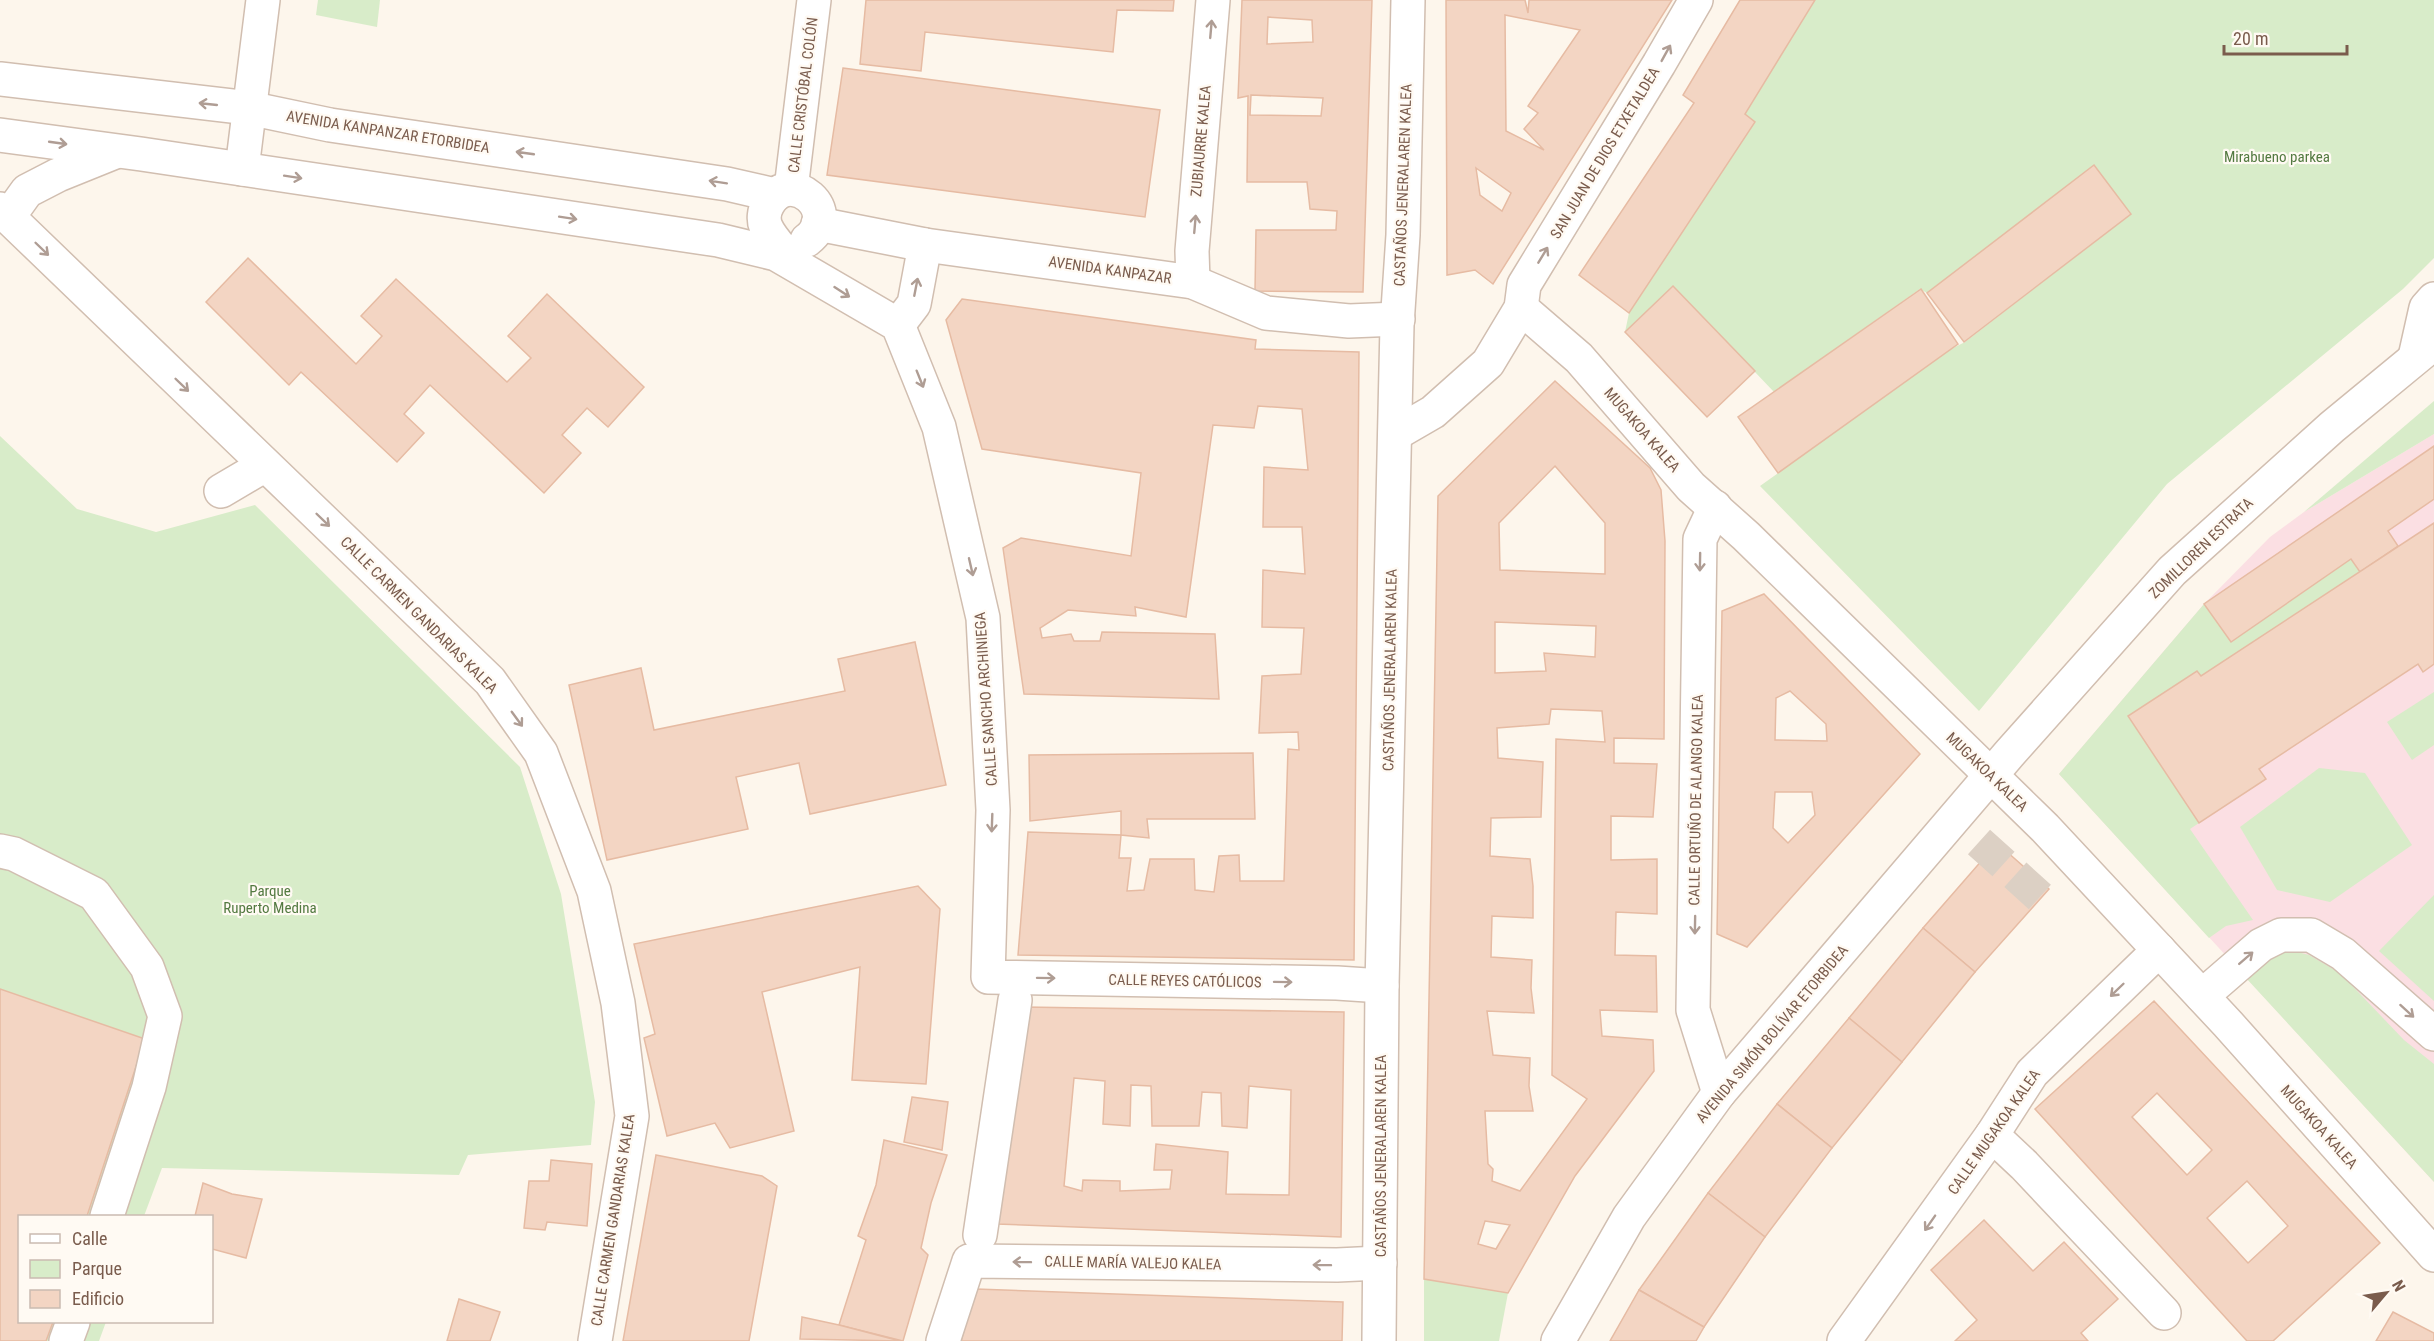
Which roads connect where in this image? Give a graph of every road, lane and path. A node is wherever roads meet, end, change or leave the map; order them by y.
1 (263, 0) edge
2 (814, 0) edge
3 (1213, 0) edge
4 (1408, 0) edge
5 (1696, 0) edge
6 (0, 79) edge
7 (249, 108) junction
8 (0, 135) edge
9 (117, 151) junction
10 (242, 169) junction
11 (783, 192) junction
12 (4, 212) edge
13 (818, 224) junction
14 (779, 244) junction
15 (925, 244) junction
16 (1193, 282) junction
17 (2434, 299) edge
18 (1521, 308) junction
19 (1398, 319) junction
20 (898, 325) junction
21 (2425, 350) edge
22 (1395, 434) junction
23 (265, 465) junction
24 (221, 491) dead end
25 (1715, 507) junction
26 (1992, 777) junction
27 (0, 850) edge
28 (2160, 950) junction
29 (988, 977) joint
30 (1382, 986) junction
31 (2202, 996) junction
32 (1015, 1000) dead end
33 (2434, 1034) edge
34 (1719, 1093) junction
35 (1992, 1135) junction
36 (107, 1215) edge
37 (980, 1235) dead end
38 (2434, 1255) edge
39 (1380, 1263) junction
40 (2164, 1313) dead end
41 (73, 1323) edge
42 (1852, 1338) edge
43 (66, 1341) edge
44 (595, 1341) edge
45 (943, 1341) edge
46 (1379, 1341) edge
47 (1558, 1341) edge

1 - 7 street
2 - 11 street, CALLE CRISTÓBAL COLÓN
16 -> 3 street, ZUBIAURRE KALEA
4 - 19 street, CASTAÑOS JENERALAREN KALEA
18 -> 5 street, SAN JUAN DE DIOS ETXETALDEA
7 -> 6 street, AVENIDA KANPANZAR ETORBIDEA
7 - 10 street
11 -> 7 street, AVENIDA KANPANZAR ETORBIDEA
8 -> 9 street
9 - 10 street
9 - 12 street, CALLE CARMEN GANDARIAS KALEA
10 -> 14 street
11 - 13 street
11 - 14 street
12 -> 23 street, CALLE CARMEN GANDARIAS KALEA
13 - 14 street
13 - 15 street, AVENIDA KANPAZAR
14 -> 20 street
15 - 16 street, AVENIDA KANPAZAR
20 -> 15 street
16 - 19 street, AVENIDA KANPAZAR
17 - 21 street
18 - 22 street, SAN JUAN DE DIOS ETXETALDEA
18 - 25 street, MUGAKOA KALEA
19 - 22 street, CASTAÑOS JENERALAREN KALEA
20 -> 29 street, CALLE SANCHO ARCHINIEGA
21 - 26 street, ZOMILLOREN ESTRATA
22 - 30 street, CASTAÑOS JENERALAREN KALEA
23 - 24 street
23 -> 44 street, CALLE CARMEN GANDARIAS KALEA
25 - 26 street, MUGAKOA KALEA
25 -> 34 street, CALLE ORTUÑO DE ALANGO KALEA
26 - 28 street, MUGAKOA KALEA
26 - 34 street, AVENIDA SIMÓN BOLÍVAR ETORBIDEA
27 - 36 street
28 - 31 street, MUGAKOA KALEA
28 -> 35 street, CALLE MUGAKOA KALEA
29 -> 30 street, CALLE REYES CATÓLICOS
30 - 39 street, CASTAÑOS JENERALAREN KALEA
31 -> 33 street
31 - 38 street, MUGAKOA KALEA
32 - 37 street
34 - 47 street, AVENIDA SIMÓN BOLÍVAR ETORBIDEA
35 - 40 street
35 -> 42 street, CALLE MUGAKOA KALEA
39 -> 45 street, CALLE MARÍA VALEJO KALEA
39 - 46 street, CASTAÑOS JENERALAREN KALEA
41 - 43 street

